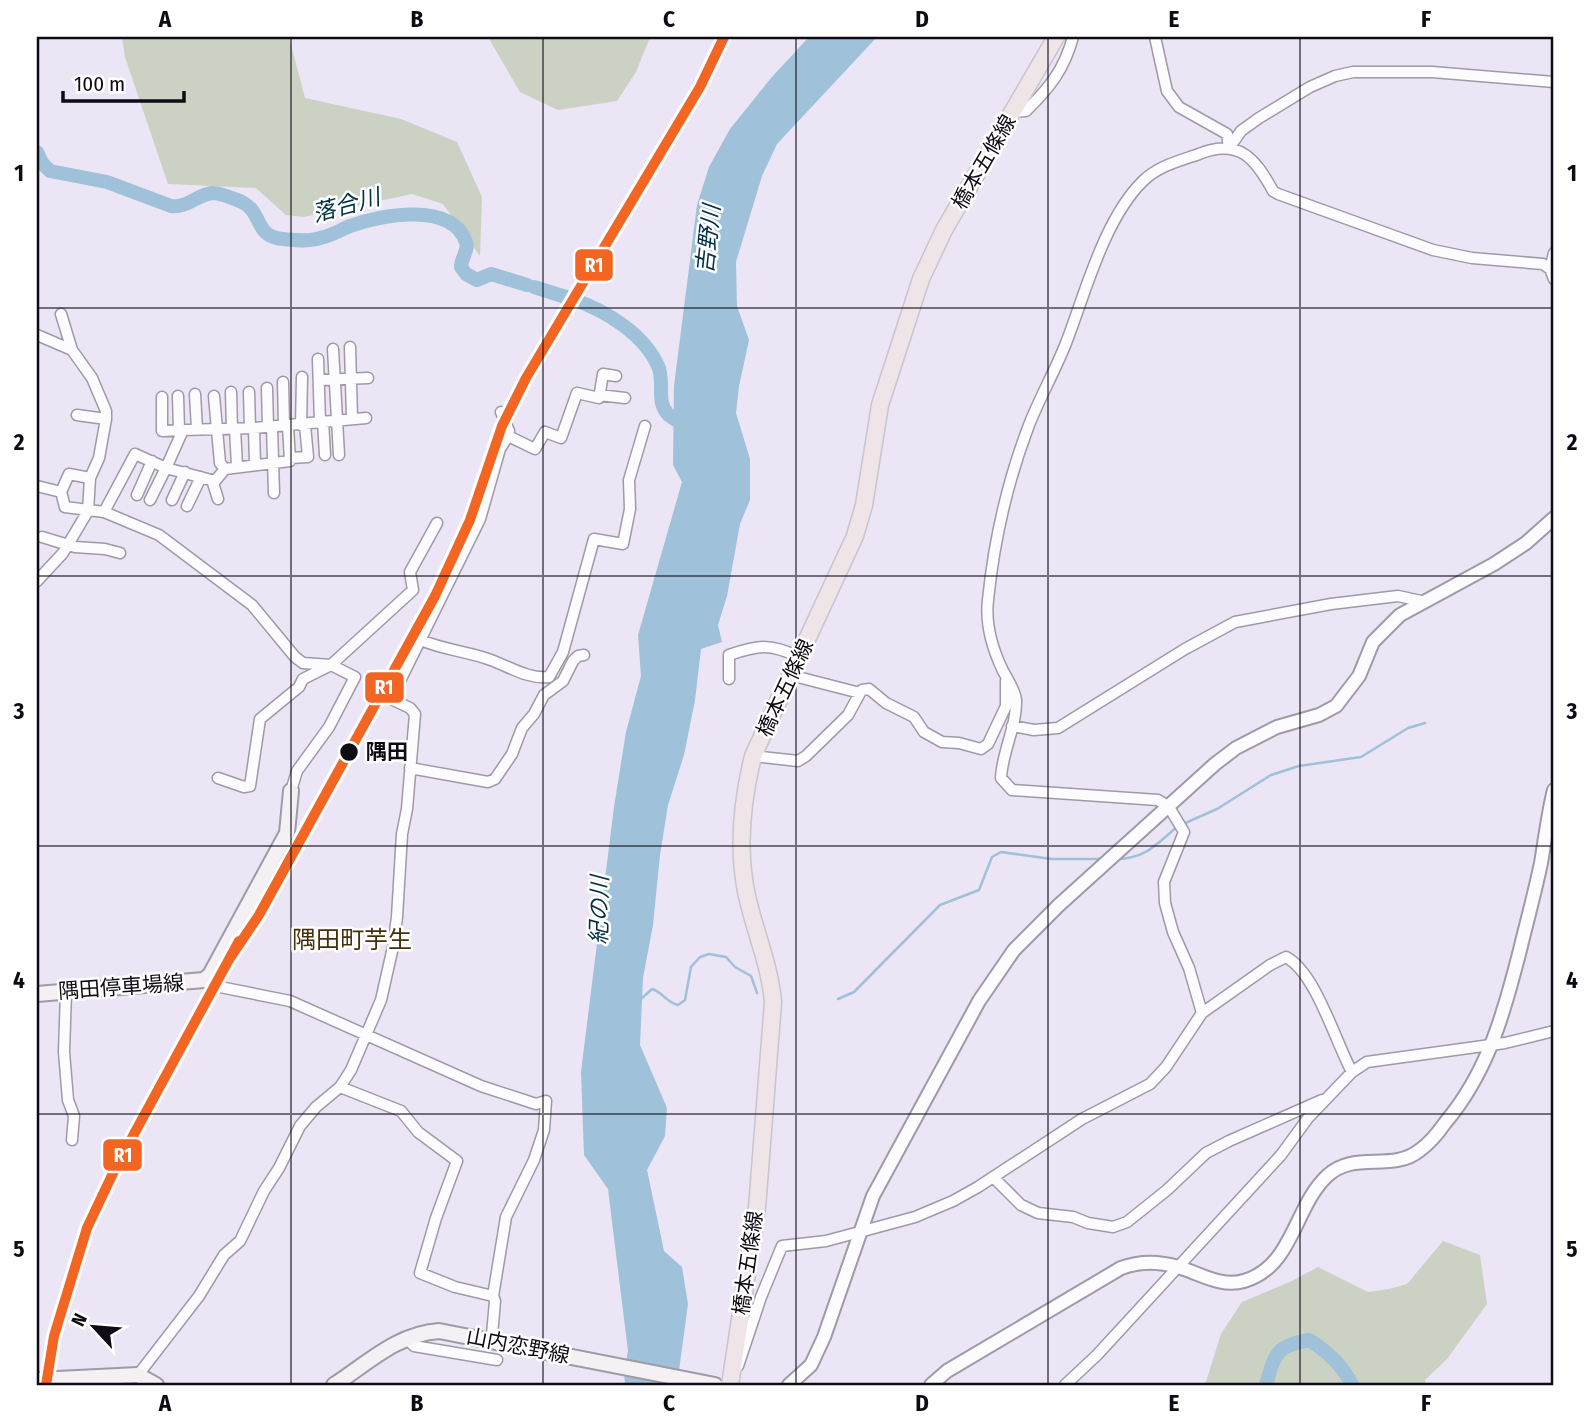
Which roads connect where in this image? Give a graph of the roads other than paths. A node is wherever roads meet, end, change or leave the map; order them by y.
1 (1056, 37) edge
2 (1073, 37) edge
3 (1155, 37) edge
4 (1554, 82) edge
5 (1013, 112) junction
6 (1229, 148) junction
7 (1554, 253) edge
8 (1550, 269) junction
9 (1554, 279) edge
10 (61, 314) dead end
11 (37, 335) edge
12 (350, 347) dead end
13 (72, 349) junction
14 (333, 349) dead end
15 (318, 359) dead end
16 (616, 376) dead end
17 (302, 377) dead end
18 (352, 378) junction
19 (368, 378) dead end
20 (335, 379) junction
21 (320, 380) junction
22 (283, 383) dead end
23 (267, 388) dead end
24 (231, 392) dead end
25 (249, 392) dead end
26 (195, 394) dead end
27 (599, 395) junction
28 (178, 396) dead end
29 (214, 396) dead end
30 (162, 397) dead end
31 (625, 398) dead end
32 (77, 415) dead end
33 (352, 418) junction
34 (366, 418) dead end
35 (106, 419) junction
36 (338, 419) junction
37 (322, 421) junction
38 (303, 425) junction
39 (286, 426) junction
40 (645, 426) dead end
41 (270, 427) junction
42 (252, 428) junction
43 (197, 429) junction
44 (234, 429) junction
45 (181, 430) junction
46 (218, 430) junction
47 (325, 455) dead end
48 (339, 455) dead end
49 (290, 458) junction
50 (152, 461) junction
51 (273, 463) junction
52 (255, 465) junction
53 (237, 466) junction
54 (166, 468) junction
55 (225, 468) junction
56 (185, 472) junction
57 (201, 477) junction
58 (90, 478) junction
59 (212, 480) junction
60 (37, 485) edge
61 (61, 492) junction
62 (274, 493) dead end
63 (137, 495) dead end
64 (218, 499) dead end
65 (150, 500) dead end
66 (172, 500) dead end
67 (187, 506) dead end
68 (88, 511) junction
69 (104, 512) junction
70 (1554, 519) edge
71 (437, 523) dead end
72 (42, 537) dead end
73 (68, 545) junction
74 (120, 553) dead end
75 (37, 581) edge
76 (1421, 601) junction
77 (421, 640) junction
78 (584, 655) dead end
79 (799, 657) junction
80 (331, 665) junction
81 (790, 675) junction
82 (1007, 677) junction
83 (729, 679) dead end
84 (860, 693) junction
85 (1012, 726) junction
86 (753, 756) junction
87 (410, 768) junction
88 (218, 778) dead end
89 (1554, 790) edge
90 (291, 791) joint
91 (1169, 807) junction
92 (204, 979) junction
93 (66, 992) junction
94 (37, 993) edge
95 (1202, 1013) junction
96 (1554, 1031) edge
97 (365, 1034) junction
98 (1492, 1045) junction
99 (1352, 1072) junction
100 (340, 1087) junction
101 (1329, 1097) junction
102 (72, 1140) dead end
103 (993, 1177) junction
104 (860, 1231) junction
105 (1178, 1266) junction
106 (493, 1296) junction
107 (406, 1338) junction
108 (497, 1339) junction
109 (491, 1356) dead end
110 (733, 1368) junction
111 (138, 1375) junction
112 (37, 1380) edge
113 (156, 1385) edge
114 (334, 1385) edge
115 (712, 1385) edge
116 (730, 1385) edge
117 (789, 1385) edge
118 (931, 1385) edge
119 (1065, 1385) edge

1 - 5 main road, 橋本五條線
2 - 5 street
3 - 6 street
4 - 6 street
5 - 79 main road, 橋本五條線
6 - 8 street
6 - 82 street
7 - 8 street
8 - 9 street
10 - 13 street
11 - 13 street
12 - 18 street
13 - 35 street
14 - 20 street
15 - 21 street
16 - 27 street
17 - 38 street
18 - 19 street
18 - 20 street
18 - 33 street
20 - 21 street
20 - 36 street
21 - 37 street
22 - 39 street
23 - 41 street
24 - 44 street
25 - 42 street
26 - 43 street
27 - 31 street
27 - 77 street
28 - 45 street
29 - 46 street
30 - 45 street
32 - 35 street
33 - 34 street
33 - 36 street
35 - 58 street
36 - 37 street
36 - 48 street
37 - 38 street
37 - 47 street
38 - 39 street
38 - 49 street
39 - 41 street
39 - 49 street
40 - 77 street
41 - 42 street
41 - 51 street
42 - 44 street
42 - 52 street
43 - 45 street
43 - 46 street
44 - 46 street
44 - 53 street
45 - 54 street
46 - 55 street
49 - 51 street
50 - 54 street
50 - 63 street
50 - 69 street
51 - 52 street
51 - 62 street
52 - 53 street
53 - 55 street
54 - 56 street
54 - 65 street
55 - 59 street
56 - 57 street
56 - 66 street
57 - 59 street
57 - 67 street
58 - 61 street
58 - 68 street
59 - 64 street
60 - 61 street
61 - 68 street
68 - 69 street
68 - 73 street
69 - 80 street
70 - 76 street
71 - 80 street
72 - 73 street
73 - 74 street
73 - 75 street
76 - 85 street
76 - 91 street
77 - 87 street
78 - 87 street
79 - 81 main road, 橋本五條線
79 - 83 street
80 - 88 street
80 - 90 street
81 - 84 street
81 - 86 main road, 橋本五條線
82 - 84 street
82 - 85 street
84 - 86 street
85 - 91 street
86 - 110 main road, 橋本五條線
87 - 97 street
89 - 98 street
90 - 92 main road, 隅田停車場線
91 - 95 street
91 - 104 street
92 - 93 main road, 隅田停車場線
92 - 97 street
93 - 94 main road, 隅田停車場線
93 - 102 street
95 - 99 street
95 - 103 street
96 - 98 street
97 - 100 street
97 - 106 street
98 - 99 street
98 - 105 street
99 - 101 street
100 - 106 street
100 - 111 street
101 - 103 street
101 - 105 street
103 - 104 street
104 - 110 street
104 - 117 street
105 - 118 street
105 - 119 street
106 - 108 street
107 - 108 main road, 山内恋野線
107 - 109 street
107 - 114 main road, 山内恋野線
108 - 115 main road, 山内恋野線
110 - 116 main road, 橋本五條線
111 - 112 main road
111 - 113 main road

